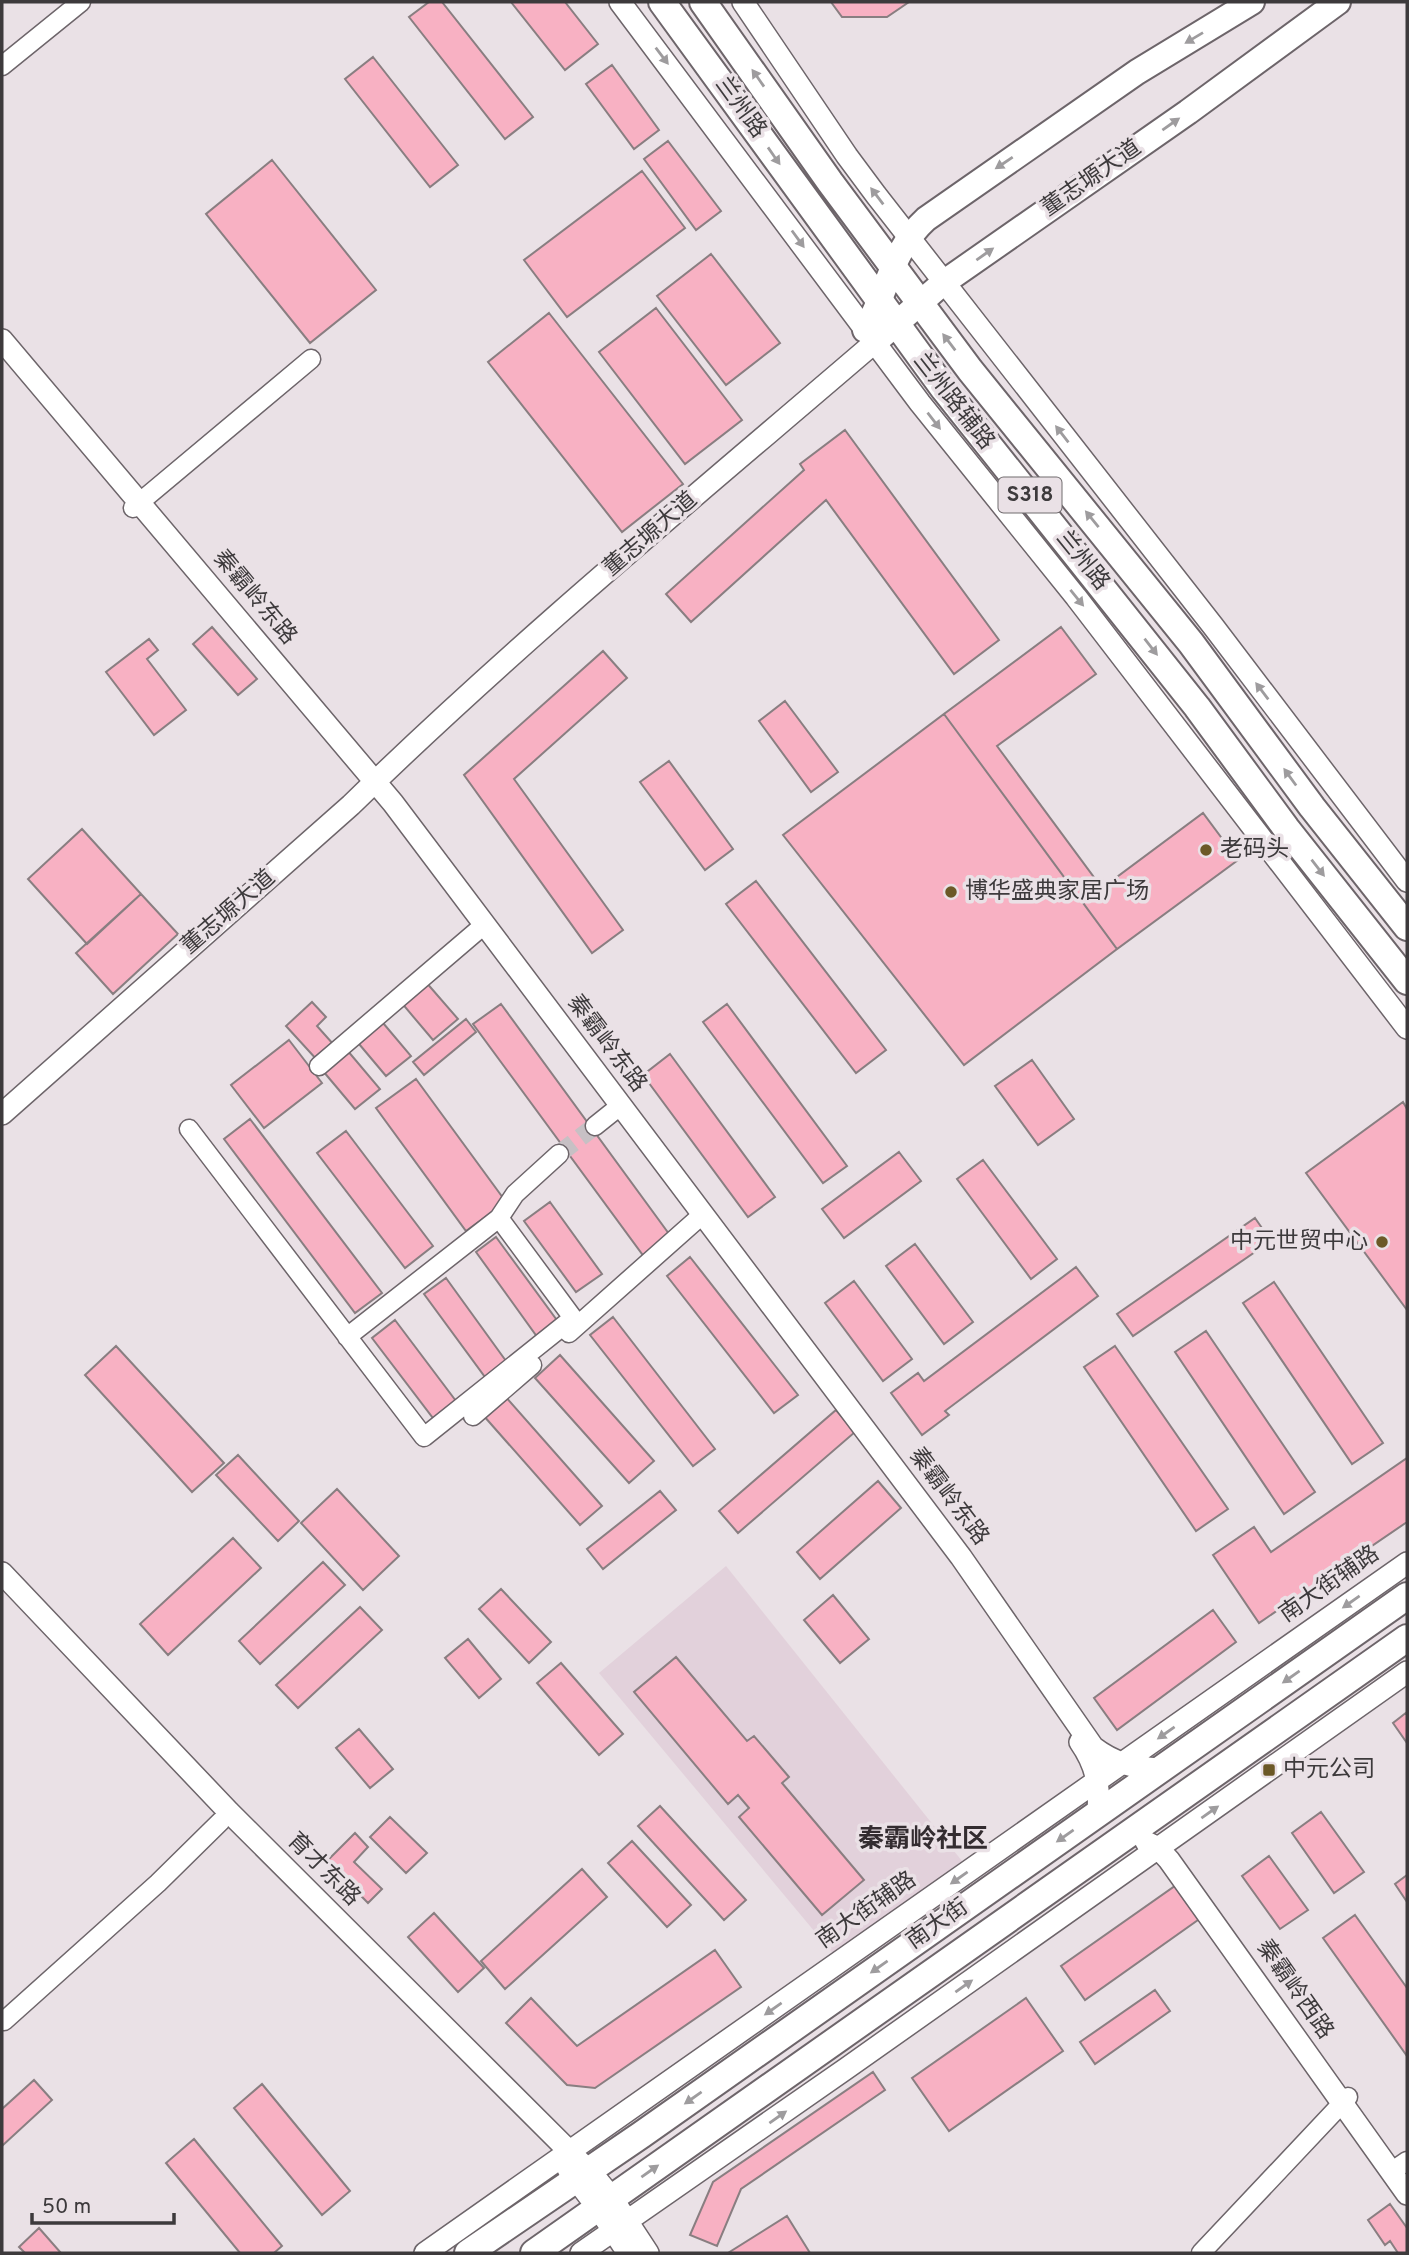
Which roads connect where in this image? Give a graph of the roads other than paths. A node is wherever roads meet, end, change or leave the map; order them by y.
1 (81, 2) edge
2 (621, 2) edge
3 (662, 2) edge
4 (703, 2) edge
5 (743, 2) edge
6 (1252, 2) edge
7 (1338, 2) edge
8 (2, 66) edge
9 (908, 237) junction
10 (892, 266) junction
11 (943, 283) junction
12 (880, 301) junction
13 (920, 303) junction
14 (896, 324) junction
15 (869, 336) junction
16 (2, 340) edge
17 (2, 353) edge
18 (311, 359) dead end
19 (136, 505) junction
20 (369, 781) junction
21 (1407, 881) edge
22 (481, 927) junction
23 (1407, 927) edge
24 (1407, 981) edge
25 (1407, 1028) edge
26 (319, 1066) dead end
27 (2, 1100) edge
28 (617, 1109) junction
29 (2, 1114) edge
30 (595, 1126) tunnel mouth
31 (189, 1129) dead end
32 (559, 1154) tunnel mouth
33 (499, 1218) junction
34 (699, 1218) junction
35 (346, 1337) junction
36 (473, 1416) dead end
37 (1407, 1563) edge
38 (2, 1573) edge
39 (2, 1589) edge
40 (1407, 1596) edge
41 (1407, 1638) edge
42 (1407, 1672) edge
43 (1122, 1764) junction
44 (1160, 1769) junction
45 (1098, 1780) junction
46 (1174, 1804) junction
47 (1098, 1812) junction
48 (221, 1821) junction
49 (1123, 1840) junction
50 (1163, 1845) junction
51 (4, 2021) dead end
52 (1345, 2100) junction
53 (574, 2165) junction
54 (1401, 2170) edge
55 (1407, 2194) edge
56 (605, 2203) junction
57 (621, 2226) junction
58 (425, 2253) edge
59 (468, 2253) edge
60 (534, 2253) edge
61 (581, 2253) edge
62 (628, 2253) edge
63 (648, 2253) edge
64 (1201, 2253) edge

1 - 8 street
2 -> 15 street, 兰州路辅路
3 -> 12 main road, 兰州路 / S318
10 -> 4 main road, 兰州路 / S318
9 -> 5 street
6 -> 9 main road, 董志塬大道
11 -> 7 main road, 董志塬大道
9 - 10 main road, 董志塬大道
9 - 11 street
10 - 12 main road, 董志塬大道
10 - 13 main road, 兰州路 / S318
11 - 13 main road, 董志塬大道
21 -> 11 street
12 - 14 main road, 兰州路 / S318
12 - 15 main road, 董志塬大道
13 - 14 main road, 董志塬大道
23 -> 13 main road, 兰州路 / S318
14 - 15 main road, 董志塬大道
14 -> 24 main road, 兰州路 / S318
15 - 20 street, 董志塬大道
15 -> 25 street, 兰州路辅路
16 - 19 street, 秦霸岭东路
17 - 19 street, 秦霸岭东路
18 - 19 street
19 - 20 street, 秦霸岭东路
20 - 22 street, 秦霸岭东路
20 - 27 street, 董志塬大道
20 - 29 street, 董志塬大道
22 - 26 street
22 - 28 street, 秦霸岭东路
28 - 30 street
28 - 34 street, 秦霸岭东路
31 - 35 street
32 - 33 street
33 - 35 street
33 - 35 street
34 - 36 street
34 - 43 street, 秦霸岭东路
34 - 45 street, 秦霸岭东路
37 -> 43 street, 南大街辅路
38 - 53 street, 育才东路
39 - 48 street, 育才东路
40 -> 44 main road, 南大街
41 - 46 main road, 南大街
50 -> 42 street
43 - 44 street, 秦霸岭东路
43 - 45 street, 南大街辅路
44 - 47 main road, 南大街
45 - 47 street, 秦霸岭东路
45 -> 53 street, 南大街辅路
46 - 49 main road, 南大街
46 - 50 street
47 -> 53 main road, 南大街
48 - 51 street
48 - 53 street, 育才东路
49 - 50 street
56 -> 49 main road, 南大街
50 - 52 street, 秦霸岭西路
57 -> 50 street
52 - 54 street, 秦霸岭西路
52 - 64 street
53 - 56 street, 育才东路
53 - 58 street, 南大街辅路
53 - 59 main road, 南大街
54 - 55 street, 秦霸岭西路
56 - 57 street, 育才东路
56 - 60 main road, 南大街
57 - 61 street
57 - 62 street
57 - 63 street

